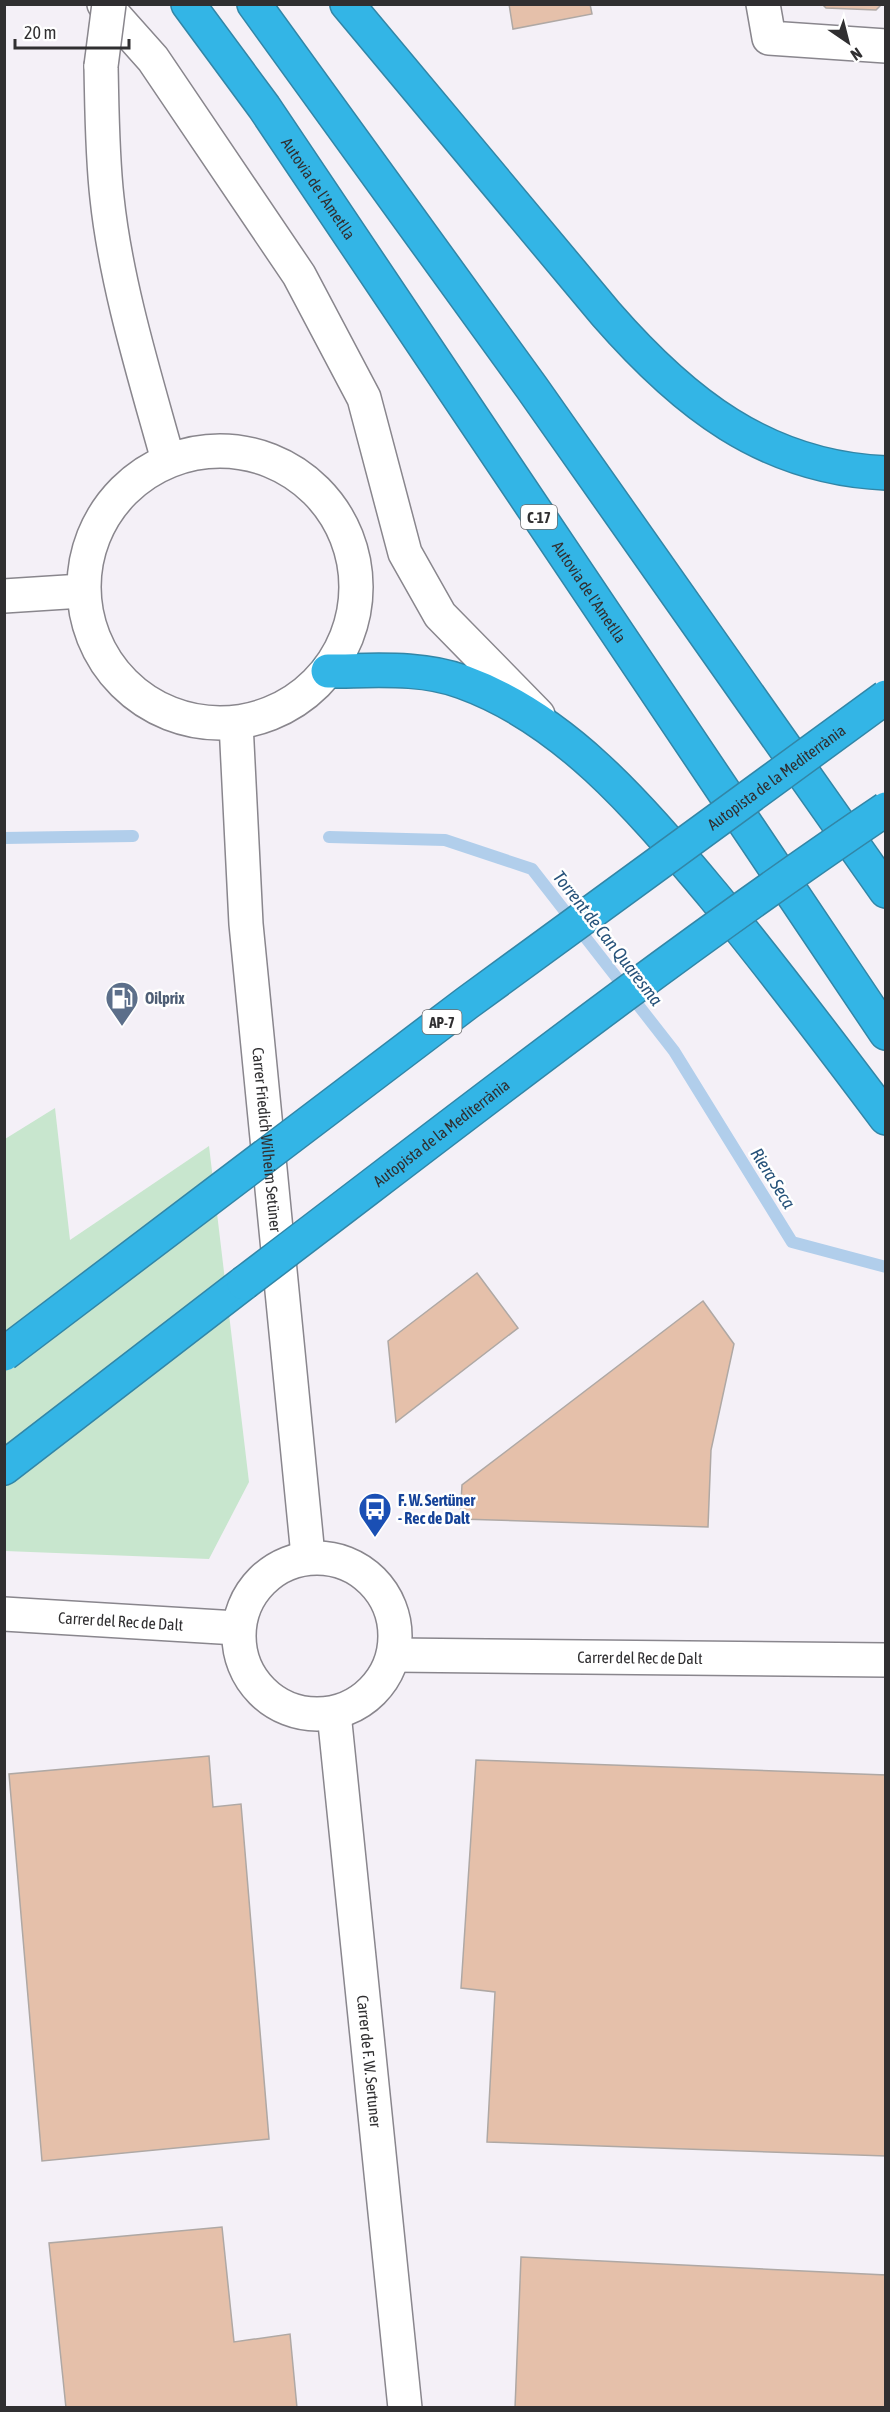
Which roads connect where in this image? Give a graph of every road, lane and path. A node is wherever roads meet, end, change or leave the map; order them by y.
1 (104, 4) edge
2 (110, 4) edge
3 (188, 4) edge
4 (254, 4) edge
5 (347, 4) edge
6 (764, 4) edge
7 (885, 46) edge
8 (168, 460) junction
9 (885, 473) edge
10 (82, 591) junction
11 (4, 596) edge
12 (328, 671) junction
13 (885, 697) edge
14 (236, 723) junction
15 (553, 730) junction
16 (885, 808) edge
17 (885, 891) edge
18 (885, 1033) edge
19 (885, 1118) edge
20 (4, 1354) edge
21 (4, 1468) edge
22 (308, 1557) junction
23 (4, 1614) edge
24 (237, 1628) junction
25 (394, 1655) junction
26 (885, 1660) edge
27 (334, 1713) junction
28 (405, 2408) edge

1 - 15 street
2 - 8 street, bridge
3 - 18 highway, Autovia de l'Ametlla / C-17
4 - 17 highway
5 - 9 highway
6 - 7 street
8 - 10 street
8 - 12 street
10 - 11 street
10 - 14 street
12 - 14 street
12 - 15 highway
13 - 20 highway, Autopista de la Mediterrània / AP-7, bridge
14 - 22 street, Carrer Friedich Wilheim Setüner
15 - 19 highway
16 - 21 highway, Autopista de la Mediterrània, bridge
22 - 24 street
22 - 25 street
23 - 24 street, Carrer del Rec de Dalt
24 - 27 street
25 - 26 street, Carrer del Rec de Dalt
25 - 27 street
27 - 28 street, Carrer de F. W. Sertuner

